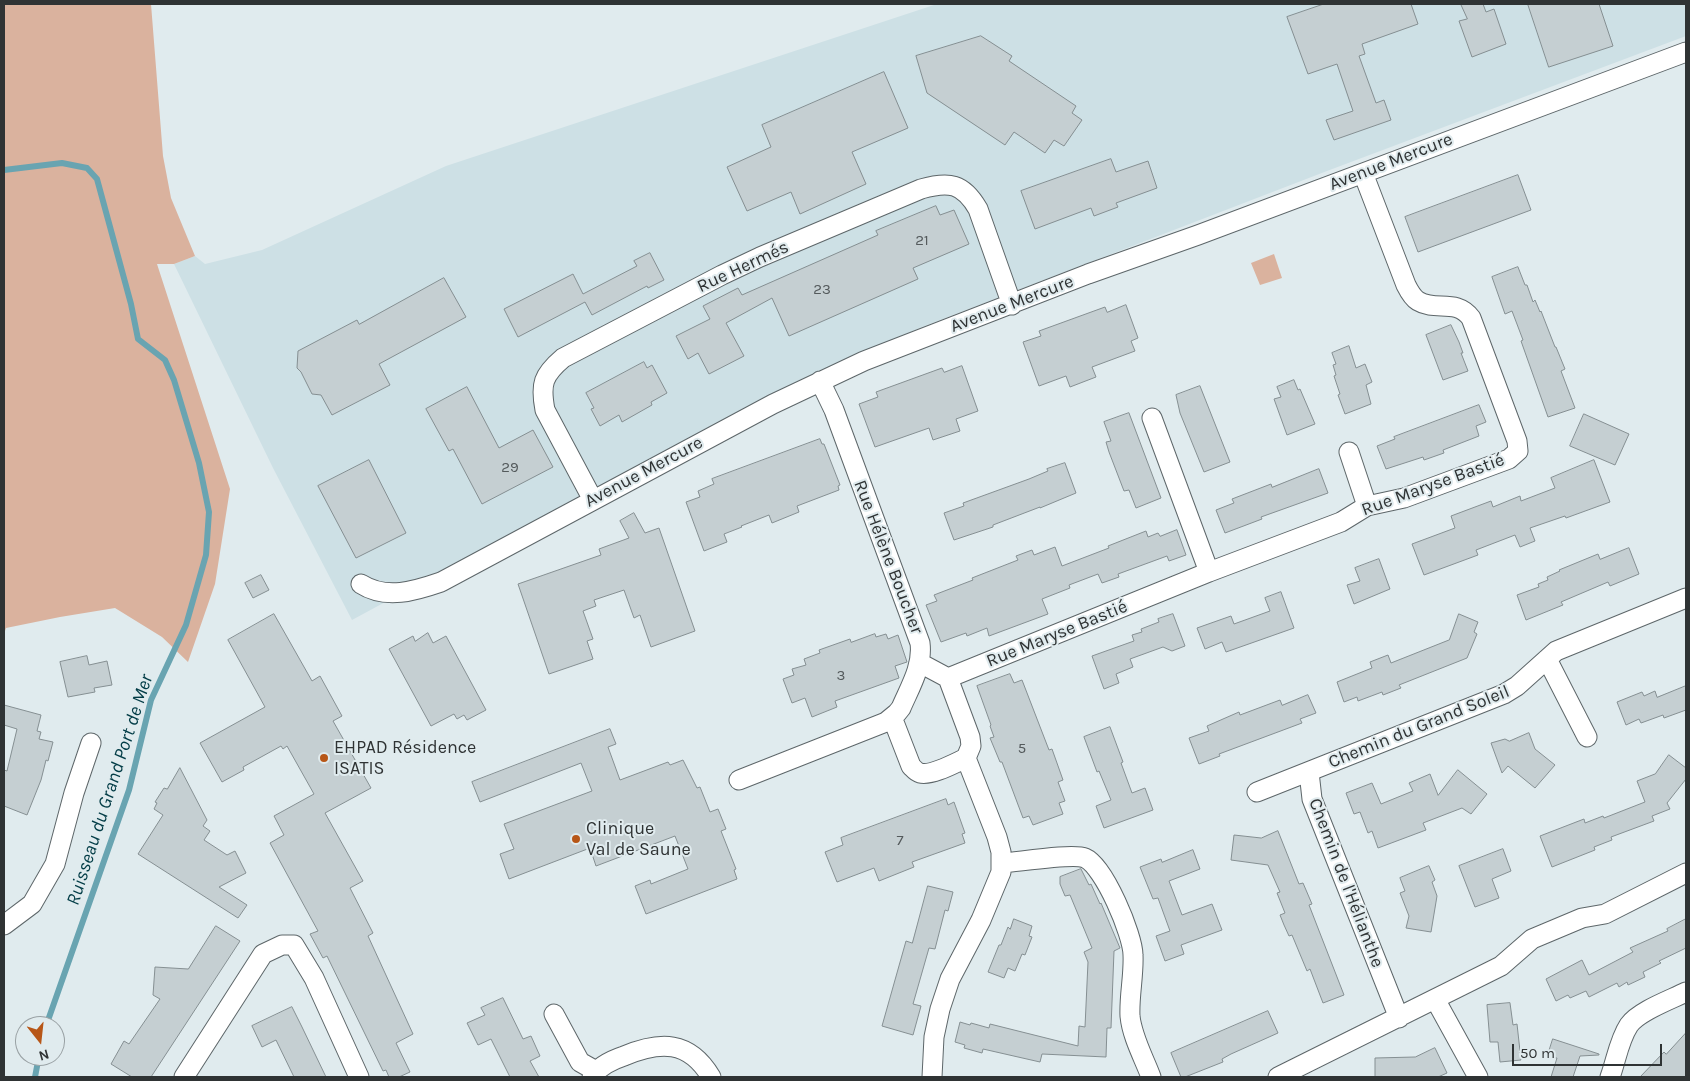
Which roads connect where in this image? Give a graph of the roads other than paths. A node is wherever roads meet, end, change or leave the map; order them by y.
1 (1686, 52) edge
2 (1363, 173) junction
3 (1012, 305) junction
4 (820, 380) junction
5 (1152, 418) dead end
6 (1349, 452) dead end
7 (593, 500) junction
8 (1367, 506) junction
9 (1209, 572) junction
10 (361, 584) dead end
11 (1686, 598) edge
12 (1547, 659) junction
13 (920, 663) junction
14 (948, 678) junction
15 (892, 717) junction
16 (1588, 736) dead end
17 (91, 743) dead end
18 (966, 758) junction
19 (1309, 772) junction
20 (739, 780) dead end
21 (1257, 792) dead end
22 (1002, 863) junction
23 (1686, 873) edge
24 (4, 925) edge
25 (1686, 992) edge
26 (1435, 999) junction
27 (554, 1014) dead end
28 (1399, 1018) junction
29 (594, 1074) edge
30 (184, 1077) edge
31 (359, 1077) edge
32 (711, 1077) edge
33 (932, 1077) edge
34 (1151, 1077) edge
35 (1278, 1077) edge
36 (1478, 1077) edge
37 (1610, 1077) edge

1 - 2 street, Avenue Mercure
2 - 3 street, Avenue Mercure
2 - 8 street, Rue Maryse Bastié
3 - 4 street, Avenue Mercure
3 - 7 street, Rue Hermés
4 - 7 street, Avenue Mercure
4 - 13 street, Rue Hélène Boucher
5 - 9 street
6 - 8 street
7 - 10 street, Avenue Mercure
8 - 9 street, Rue Maryse Bastié
9 - 14 street, Rue Maryse Bastié
11 - 12 street, Chemin du Grand Soleil
12 - 16 street
12 - 19 street, Chemin du Grand Soleil
13 - 14 street
13 - 15 street, Rue Hélène Boucher
14 - 18 street
15 - 18 street
15 - 20 street, Rue Hélène Boucher
17 - 24 street
18 - 22 street
19 - 21 street
19 - 28 street, Chemin de l'Hélianthe
22 - 33 street
22 - 34 street
23 - 26 street
25 - 37 street
26 - 28 street
26 - 36 street
27 - 29 street
28 - 35 street
29 - 32 street
30 - 31 street

